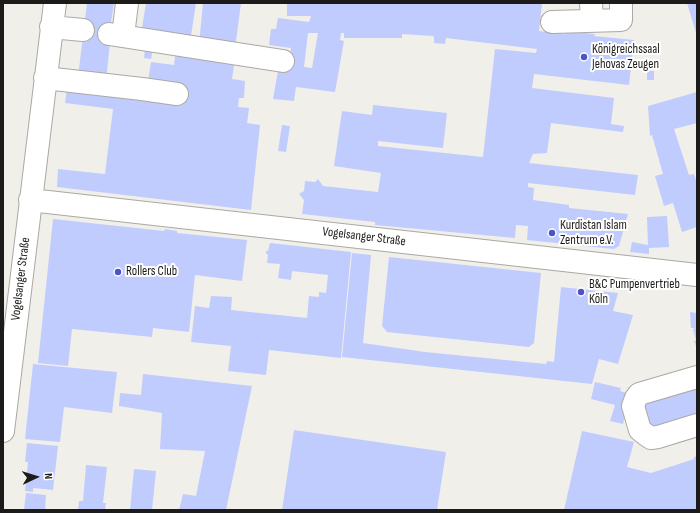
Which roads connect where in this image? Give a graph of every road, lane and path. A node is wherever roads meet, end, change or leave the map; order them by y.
1 (54, 3) edge
2 (127, 3) edge
3 (621, 3) edge
4 (592, 12) edge
5 (552, 22) dead end
6 (51, 27) junction
7 (83, 30) dead end
8 (283, 61) dead end
9 (45, 78) junction
10 (177, 94) dead end
11 (30, 200) junction
12 (697, 275) edge
13 (11, 288) edge
14 (697, 377) edge
15 (697, 424) edge
16 (3, 431) edge

1 - 6 street, Vogelsanger Straße
2 - 8 street
3 - 4 street
4 - 5 street
6 - 7 street
6 - 9 street, Vogelsanger Straße
9 - 10 street
9 - 11 street, Vogelsanger Straße
11 - 12 street, Vogelsanger Straße
11 - 13 street, Vogelsanger Straße
13 - 16 street, Vogelsanger Straße
14 - 15 street

